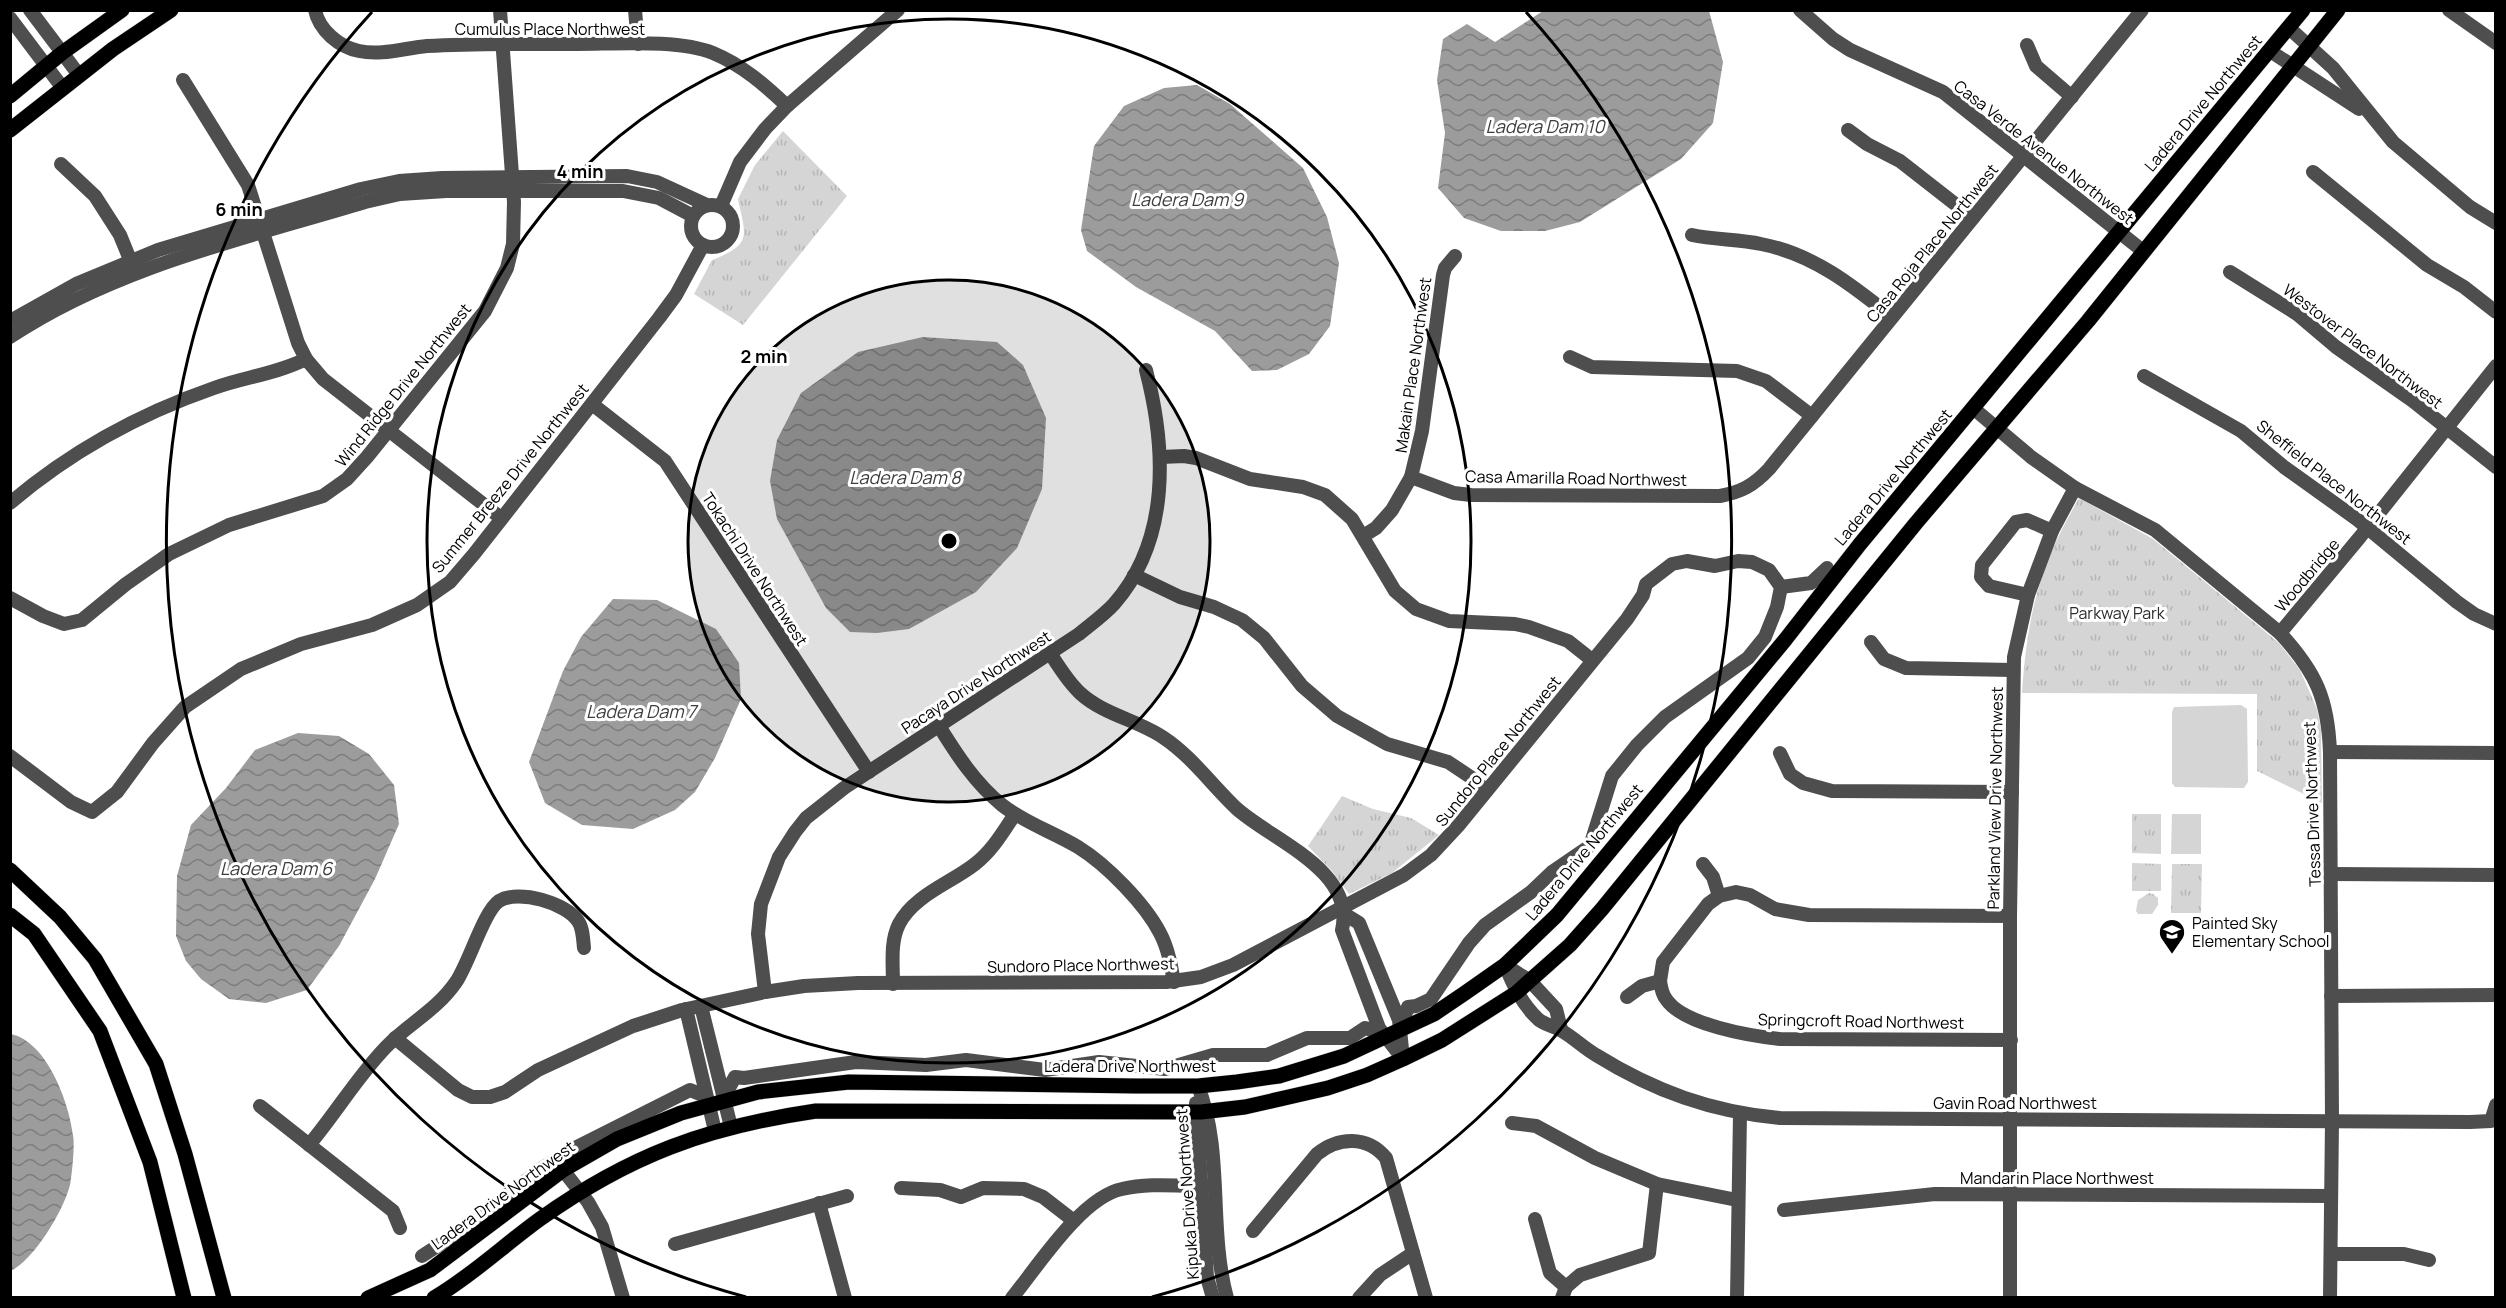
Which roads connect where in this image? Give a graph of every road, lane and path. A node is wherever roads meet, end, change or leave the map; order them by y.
1 (30, 10) edge
2 (122, 10) edge
3 (171, 10) edge
4 (315, 10) edge
5 (500, 10) edge
6 (635, 10) edge
7 (898, 10) edge
8 (1800, 10) edge
9 (2142, 10) edge
10 (2302, 10) edge
11 (2338, 10) edge
12 (2449, 10) edge
13 (10, 18) edge
14 (2289, 28) junction
15 (2496, 43) edge
16 (638, 44) junction
17 (503, 45) junction
18 (2027, 45) dead end
19 (2309, 45) junction
20 (2270, 51) junction
21 (62, 53) junction
22 (46, 66) junction
23 (2292, 66) junction
24 (78, 75) junction
25 (183, 80) dead end
26 (62, 87) junction
27 (10, 96) edge
28 (2072, 96) junction
29 (787, 106) junction
30 (2375, 121) junction
31 (10, 130) edge
32 (1848, 130) dead end
33 (2023, 157) junction
34 (61, 164) dead end
35 (2313, 172) dead end
36 (513, 184) junction
37 (714, 206) junction
38 (693, 216) junction
39 (260, 218) junction
40 (1973, 218) junction
41 (2496, 223) edge
42 (2119, 232) junction
43 (264, 233) junction
44 (1692, 235) dead end
45 (703, 245) junction
46 (2143, 251) junction
47 (1455, 256) dead end
48 (133, 267) junction
49 (2230, 272) dead end
50 (2496, 312) edge
51 (1892, 317) junction
52 (10, 321) edge
53 (10, 337) edge
54 (1570, 357) dead end
55 (306, 359) junction
56 (2496, 366) edge
57 (1146, 370) dead end
58 (2145, 376) dead end
59 (592, 404) junction
60 (1973, 408) junction
61 (1812, 416) junction
62 (1995, 428) junction
63 (2446, 428) junction
64 (388, 430) junction
65 (1161, 457) junction
66 (2496, 467) edge
67 (1411, 477) junction
68 (2075, 488) junction
69 (1743, 491) joint
70 (10, 503) edge
71 (501, 518) junction
72 (2367, 527) junction
73 (2052, 531) junction
74 (1363, 536) junction
75 (1827, 568) dead end
76 (1134, 575) junction
77 (1781, 586) junction
78 (2028, 595) junction
79 (10, 598) edge
80 (2496, 624) edge
81 (2280, 633) junction
82 (1871, 642) dead end
83 (1050, 653) junction
84 (1592, 660) junction
85 (2013, 670) junction
86 (939, 726) junction
87 (2330, 752) junction
88 (1779, 753) dead end
89 (2496, 753) edge
90 (10, 756) edge
91 (869, 772) junction
92 (1486, 791) junction
93 (2012, 792) junction
94 (1015, 814) junction
95 (1704, 864) dead end
96 (10, 870) edge
97 (2331, 874) junction
98 (2496, 875) edge
99 (1719, 896) junction
100 (1344, 911) junction
101 (10, 915) edge
102 (2010, 916) junction
103 (584, 948) dead end
104 (1505, 965) junction
105 (1530, 981) junction
106 (1660, 981) junction
107 (1174, 982) junction
108 (893, 984) junction
109 (765, 992) junction
110 (1516, 993) junction
111 (2496, 995) edge
112 (2331, 996) junction
113 (1627, 997) dead end
114 (701, 1006) junction
115 (686, 1009) junction
116 (1403, 1022) junction
117 (1560, 1029) junction
118 (1378, 1034) junction
119 (395, 1038) junction
120 (2011, 1040) junction
121 (1403, 1059) junction
122 (730, 1086) dead end
123 (1198, 1086) junction
124 (712, 1100) junction
125 (2496, 1105) edge
126 (260, 1106) dead end
127 (1202, 1112) junction
128 (1740, 1114) junction
129 (2011, 1119) junction
130 (2332, 1121) junction
131 (1512, 1123) dead end
132 (731, 1127) junction
133 (716, 1131) junction
134 (309, 1145) junction
135 (563, 1170) junction
136 (1657, 1184) junction
137 (1207, 1186) junction
138 (901, 1188) dead end
139 (580, 1192) junction
140 (2011, 1195) junction
141 (847, 1196) dead end
142 (2331, 1196) junction
143 (1737, 1200) junction
144 (819, 1203) junction
145 (1784, 1210) dead end
146 (1535, 1220) dead end
147 (1074, 1221) junction
148 (400, 1228) dead end
149 (1253, 1231) dead end
150 (675, 1244) dead end
151 (1413, 1253) junction
152 (2331, 1254) junction
153 (422, 1256) dead end
154 (2429, 1260) dead end
155 (222, 1291) edge
156 (1564, 1292) edge
157 (182, 1295) edge
158 (233, 1298) edge
159 (368, 1298) edge
160 (434, 1298) edge
161 (623, 1298) edge
162 (845, 1298) edge
163 (1012, 1298) edge
164 (1213, 1298) edge
165 (1227, 1298) edge
166 (1359, 1298) edge
167 (1426, 1298) edge
168 (1737, 1298) edge
169 (2010, 1298) edge
170 (2330, 1298) edge

1 - 21 street
2 - 21 main road
3 - 24 main road
4 - 17 street, Cumulus Place Northwest
5 - 17 street, Wind Ridge Drive Northwest
6 - 16 street
7 - 29 street
8 - 33 street, Casa Verde Avenue Northwest
9 - 28 street, Casa Roja Place Northwest
10 - 14 main road, Ladera Drive Northwest
11 - 19 main road
12 - 15 street
13 - 22 street
14 - 19 street
14 - 20 main road, Ladera Drive Northwest
16 - 17 street, Cumulus Place Northwest
16 - 29 street, Cumulus Place Northwest
17 - 36 street, Wind Ridge Drive Northwest
18 - 28 street
19 - 23 main road
19 - 30 street
20 - 23 street
20 - 42 main road, Ladera Drive Northwest
21 - 22 main road
21 - 24 street
22 - 26 street
22 - 27 main road
23 - 30 street
23 - 46 main road
24 - 26 main road
25 - 39 street
26 - 31 main road
28 - 33 street, Casa Roja Place Northwest
29 - 37 street
30 - 41 street
32 - 40 street
33 - 40 street, Casa Roja Place Northwest
33 - 42 street, Casa Verde Avenue Northwest
34 - 48 street
35 - 50 street
36 - 37 street
36 - 38 street
36 - 39 street
36 - 43 street
36 - 64 street, Wind Ridge Drive Northwest
37 - 38 street
37 - 45 street
38 - 45 street
39 - 43 street
39 - 48 street
40 - 51 street, Casa Roja Place Northwest
42 - 46 street, Casa Verde Avenue Northwest
42 - 60 main road, Ladera Drive Northwest
43 - 48 street
43 - 55 street
44 - 51 street
45 - 59 street, Summer Breeze Drive Northwest
46 - 62 main road
47 - 67 street, Makain Place Northwest
48 - 52 street
48 - 53 street
49 - 63 street, Westover Place Northwest
51 - 61 street, Casa Roja Place Northwest
54 - 61 street
55 - 64 street
55 - 70 street
56 - 63 street, Woodbridge
57 - 65 street, Pacaya Drive Northwest
58 - 72 street, Sheffield Place Northwest
59 - 71 street, Summer Breeze Drive Northwest
59 - 91 street, Tokachi Drive Northwest
60 - 62 street, Tessa Drive Northwest
60 - 104 main road, Ladera Drive Northwest
61 - 69 street, Casa Roja Place Northwest
62 - 68 street, Tessa Drive Northwest
62 - 105 main road
63 - 66 street, Westover Place Northwest
63 - 72 street, Woodbridge
64 - 71 street
64 - 79 street, Wind Ridge Drive Northwest
65 - 74 street
65 - 76 street, Pacaya Drive Northwest
67 - 69 street, Casa Amarilla Road Northwest
67 - 74 street, Makain Place Northwest
68 - 73 street, Parkland View Drive Northwest
68 - 81 street, Tessa Drive Northwest
71 - 90 street, Summer Breeze Drive Northwest
72 - 80 street, Sheffield Place Northwest
72 - 81 street, Woodbridge
73 - 78 street, Parkland View Drive Northwest
73 - 78 street
74 - 84 street
75 - 77 street
76 - 83 street, Pacaya Drive Northwest
76 - 92 street
77 - 84 street, Sundoro Place Northwest
77 - 116 street
78 - 85 street, Parkland View Drive Northwest
81 - 87 street, Tessa Drive Northwest
82 - 85 street
83 - 86 street, Pacaya Drive Northwest
83 - 100 street
84 - 92 street, Sundoro Place Northwest
85 - 93 street, Parkland View Drive Northwest
86 - 91 street, Pacaya Drive Northwest
86 - 94 street
87 - 89 street
87 - 97 street, Tessa Drive Northwest
88 - 93 street
91 - 109 street, Pacaya Drive Northwest
92 - 100 street, Sundoro Place Northwest
93 - 102 street, Parkland View Drive Northwest
94 - 107 street
94 - 108 street
95 - 99 street
96 - 155 main road
97 - 98 street
97 - 112 street, Tessa Drive Northwest
99 - 102 street
99 - 106 street
100 - 107 street, Sundoro Place Northwest
100 - 116 street
100 - 118 street
101 - 157 main road
102 - 120 street, Parkland View Drive Northwest
103 - 119 street
104 - 105 street
104 - 110 street, Gavin Road Northwest
104 - 116 main road, Ladera Drive Northwest
105 - 110 main road
105 - 117 street
106 - 113 street
106 - 120 street, Springcroft Road Northwest
107 - 108 street, Sundoro Place Northwest
108 - 109 street, Sundoro Place Northwest
109 - 114 street, Sundoro Place Northwest
110 - 117 street, Gavin Road Northwest
110 - 121 main road
111 - 112 street
112 - 130 street, Tessa Drive Northwest
114 - 115 street, Sundoro Place Northwest
114 - 124 street
115 - 119 street, Sundoro Place Northwest
115 - 124 street
116 - 118 main road, Ladera Drive Northwest
116 - 121 street
117 - 128 street, Gavin Road Northwest
118 - 121 street
118 - 122 street
118 - 123 main road, Ladera Drive Northwest
119 - 134 street
120 - 129 street, Parkland View Drive Northwest
121 - 127 main road
123 - 124 main road, Ladera Drive Northwest
123 - 127 street, Kipuka Drive Northwest
124 - 132 street
124 - 133 street
124 - 135 main road, Ladera Drive Northwest
124 - 153 street
125 - 130 street, Gavin Road Northwest
126 - 134 street
127 - 132 main road
127 - 137 street, Kipuka Drive Northwest
128 - 129 street, Gavin Road Northwest
128 - 143 street
129 - 130 street, Gavin Road Northwest
129 - 140 street, Parkland View Drive Northwest
130 - 142 street, Tessa Drive Northwest
131 - 136 street
132 - 133 main road
133 - 139 main road
134 - 148 street
135 - 139 street
135 - 159 main road, Ladera Drive Northwest
136 - 143 street
136 - 156 street
137 - 147 street
137 - 164 street, Kipuka Drive Northwest
137 - 165 street, Kipuka Drive Northwest
138 - 147 street
139 - 160 main road
139 - 161 street
140 - 142 street, Mandarin Place Northwest
140 - 145 street, Mandarin Place Northwest
140 - 169 street, Parkland View Drive Northwest
141 - 144 street
142 - 152 street, Tessa Drive Northwest
143 - 168 street
144 - 150 street
144 - 162 street
146 - 156 street
147 - 163 street
149 - 151 street
151 - 166 street
151 - 167 street
152 - 154 street
152 - 170 street, Tessa Drive Northwest
155 - 158 main road

